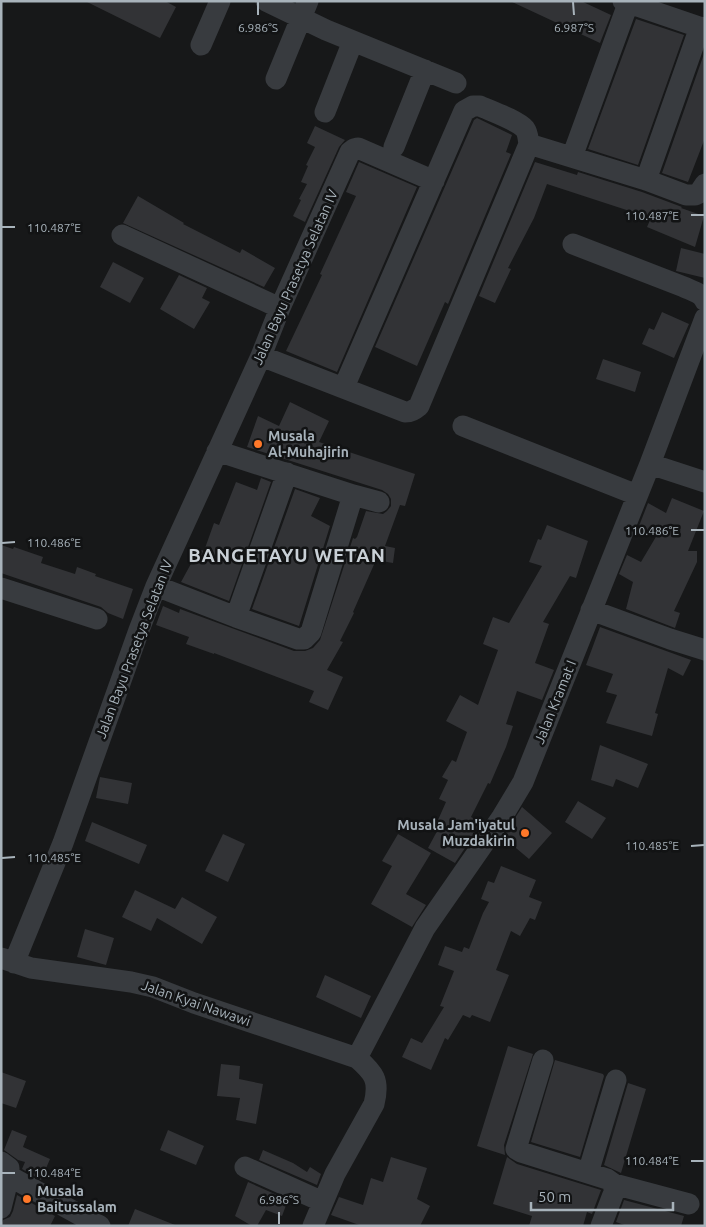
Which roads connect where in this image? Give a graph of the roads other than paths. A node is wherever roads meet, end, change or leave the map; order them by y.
1 (220, 1) edge
2 (266, 1) edge
3 (627, 2) edge
4 (305, 9) edge
5 (702, 28) edge
6 (353, 41) junction
7 (201, 45) dead end
8 (425, 70) junction
9 (276, 79) dead end
10 (456, 83) dead end
11 (326, 112) dead end
12 (528, 144) junction
13 (394, 147) dead end
14 (572, 157) junction
15 (646, 180) junction
16 (434, 181) junction
17 (705, 184) edge
18 (122, 235) dead end
19 (573, 244) dead end
20 (280, 308) junction
21 (705, 316) edge
22 (261, 356) junction
23 (344, 388) junction
24 (463, 426) dead end
25 (217, 452) junction
26 (650, 464) junction
27 (287, 473) junction
28 (705, 482) edge
29 (353, 495) junction
30 (637, 495) junction
31 (379, 502) dead end
32 (156, 586) junction
33 (1, 588) edge
34 (591, 610) junction
35 (236, 617) junction
36 (97, 619) dead end
37 (705, 650) edge
38 (8, 961) edge
39 (357, 1058) junction
40 (543, 1060) dead end
41 (616, 1080) dead end
42 (245, 1167) dead end
43 (5, 1169) edge
44 (588, 1173) junction
45 (614, 1184) junction
46 (323, 1202) junction
47 (689, 1204) dead end
48 (1, 1208) edge
49 (100, 1226) edge
50 (313, 1226) edge
51 (601, 1226) edge

1 - 7 street
2 - 4 street
3 - 5 street
3 - 14 street
4 - 6 street
4 - 9 street
5 - 15 street
6 - 8 street
6 - 11 street
8 - 10 street
8 - 13 street
12 - 14 street
12 - 16 street
12 - 23 street
14 - 15 street
15 - 17 street
16 - 20 street, Jalan Bayu Prasetya Selatan IV
16 - 23 street
18 - 20 street
19 - 21 street
20 - 22 street, Jalan Bayu Prasetya Selatan IV
21 - 26 street, Jalan Kramat I
22 - 23 street
22 - 25 street, Jalan Bayu Prasetya Selatan IV
24 - 30 street
25 - 27 street
25 - 32 street, Jalan Bayu Prasetya Selatan IV
26 - 28 street
26 - 30 street, Jalan Kramat I
27 - 29 street
27 - 35 street
29 - 31 street
29 - 35 street
30 - 34 street, Jalan Kramat I
32 - 35 street
32 - 38 street, Jalan Bayu Prasetya Selatan IV
33 - 36 street
34 - 37 street
34 - 39 street, Jalan Kramat I
38 - 39 street, Jalan Kyai Nawawi
39 - 46 street
40 - 44 street
41 - 44 street
42 - 46 street
43 - 48 street
43 - 49 street
44 - 45 street
45 - 47 street
45 - 51 street
46 - 50 street

